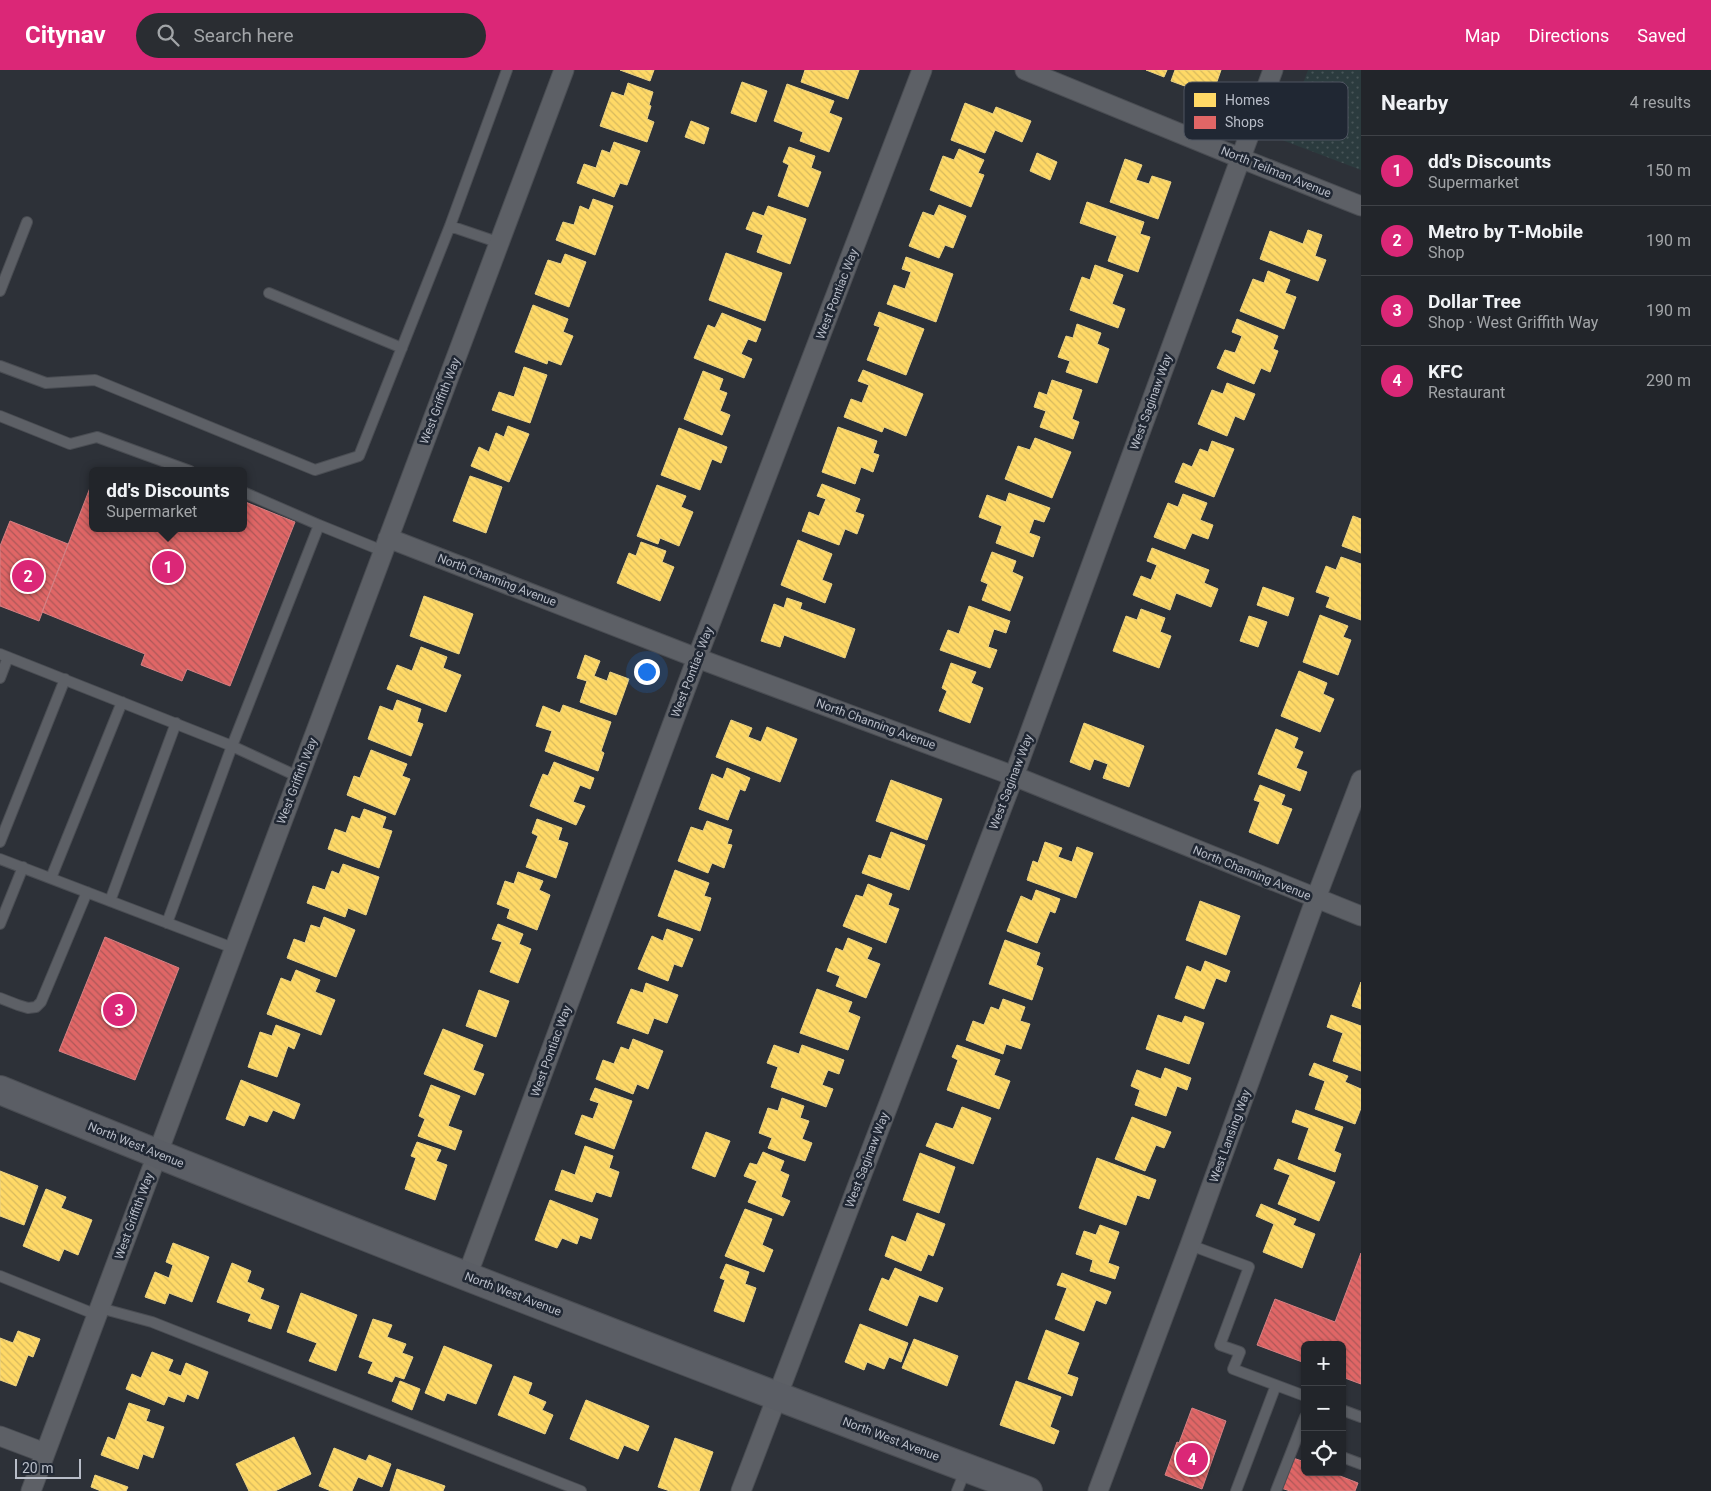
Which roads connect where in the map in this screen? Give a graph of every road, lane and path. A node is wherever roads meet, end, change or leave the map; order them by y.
1 (507, 70) edge
2 (564, 70) edge
3 (922, 70) edge
4 (1025, 70) edge
5 (1274, 70) edge
6 (1269, 82) edge
7 (1184, 135) edge
8 (1196, 140) edge
9 (1247, 140) edge
10 (1240, 158) junction
11 (1361, 206) edge
12 (27, 222) dead end
13 (450, 226) junction
14 (500, 243) junction
15 (0, 291) edge
16 (269, 293) dead end
17 (402, 348) junction
18 (0, 366) edge
19 (0, 416) edge
20 (179, 467) edge
21 (247, 494) edge
22 (320, 525) junction
23 (385, 545) junction
24 (4, 656) edge
25 (697, 658) junction
26 (0, 678) edge
27 (65, 680) junction
28 (122, 702) junction
29 (176, 723) junction
30 (232, 746) junction
31 (1014, 776) junction
32 (299, 777) junction
33 (1361, 780) edge
34 (0, 842) edge
35 (0, 859) edge
36 (22, 867) junction
37 (51, 878) junction
38 (87, 892) junction
39 (1316, 898) junction
40 (110, 901) junction
41 (1361, 916) edge
42 (168, 923) junction
43 (0, 924) edge
44 (233, 948) junction
45 (0, 998) edge
46 (0, 1090) edge
47 (157, 1154) junction
48 (1190, 1245) junction
49 (0, 1276) edge
50 (467, 1276) junction
51 (98, 1311) junction
52 (1276, 1385) junction
53 (1301, 1394) edge
54 (776, 1396) junction
55 (1346, 1412) edge
56 (1361, 1418) edge
57 (0, 1436) edge
58 (1301, 1440) edge
59 (45, 1453) junction
60 (1346, 1458) edge
61 (1361, 1464) edge
62 (961, 1479) edge
63 (31, 1491) edge
64 (581, 1491) edge
65 (741, 1491) edge
66 (1028, 1491) edge
67 (1098, 1491) edge
68 (1236, 1491) edge
69 (1276, 1491) edge

1 - 13 lane
2 - 14 street, West Griffith Way
3 - 25 street, West Pontiac Way
4 - 7 street, North Teilman Avenue
5 - 6 street, West Saginaw Way
8 - 10 street, North Teilman Avenue
9 - 10 street, West Saginaw Way
10 - 11 street, North Teilman Avenue
10 - 31 street, West Saginaw Way
12 - 15 lane
13 - 14 lane
13 - 17 lane
14 - 23 street, West Griffith Way
16 - 17 lane
17 - 18 lane
19 - 20 lane
21 - 22 lane
22 - 23 lane
22 - 30 lane
23 - 25 street, North Channing Avenue
23 - 32 street, West Griffith Way
24 - 26 lane
24 - 27 lane
25 - 31 street, North Channing Avenue
25 - 50 street, West Pontiac Way
27 - 28 lane
27 - 34 lane
28 - 29 lane
28 - 37 lane
29 - 30 lane
29 - 40 lane
30 - 32 lane
30 - 42 lane
31 - 39 street, North Channing Avenue
31 - 54 street, West Saginaw Way
32 - 44 street, West Griffith Way
33 - 39 street, West Lansing Way
35 - 36 lane
36 - 37 lane
36 - 43 lane
37 - 38 lane
38 - 40 lane
38 - 45 lane
39 - 41 street, North Channing Avenue
39 - 48 street, West Lansing Way
40 - 42 lane
42 - 44 lane
44 - 47 street, West Griffith Way
46 - 47 main road, North West Avenue
47 - 50 main road, North West Avenue
47 - 51 street, West Griffith Way
48 - 52 lane
48 - 67 street, West Lansing Way
49 - 51 lane
50 - 54 main road, North West Avenue
51 - 59 street, West Griffith Way
51 - 64 lane
52 - 53 lane
52 - 68 lane
54 - 62 main road, North West Avenue
54 - 65 street, West Saginaw Way
55 - 56 lane
57 - 59 street
58 - 69 lane
59 - 63 street, West Griffith Way
60 - 61 lane
62 - 66 main road, North West Avenue

